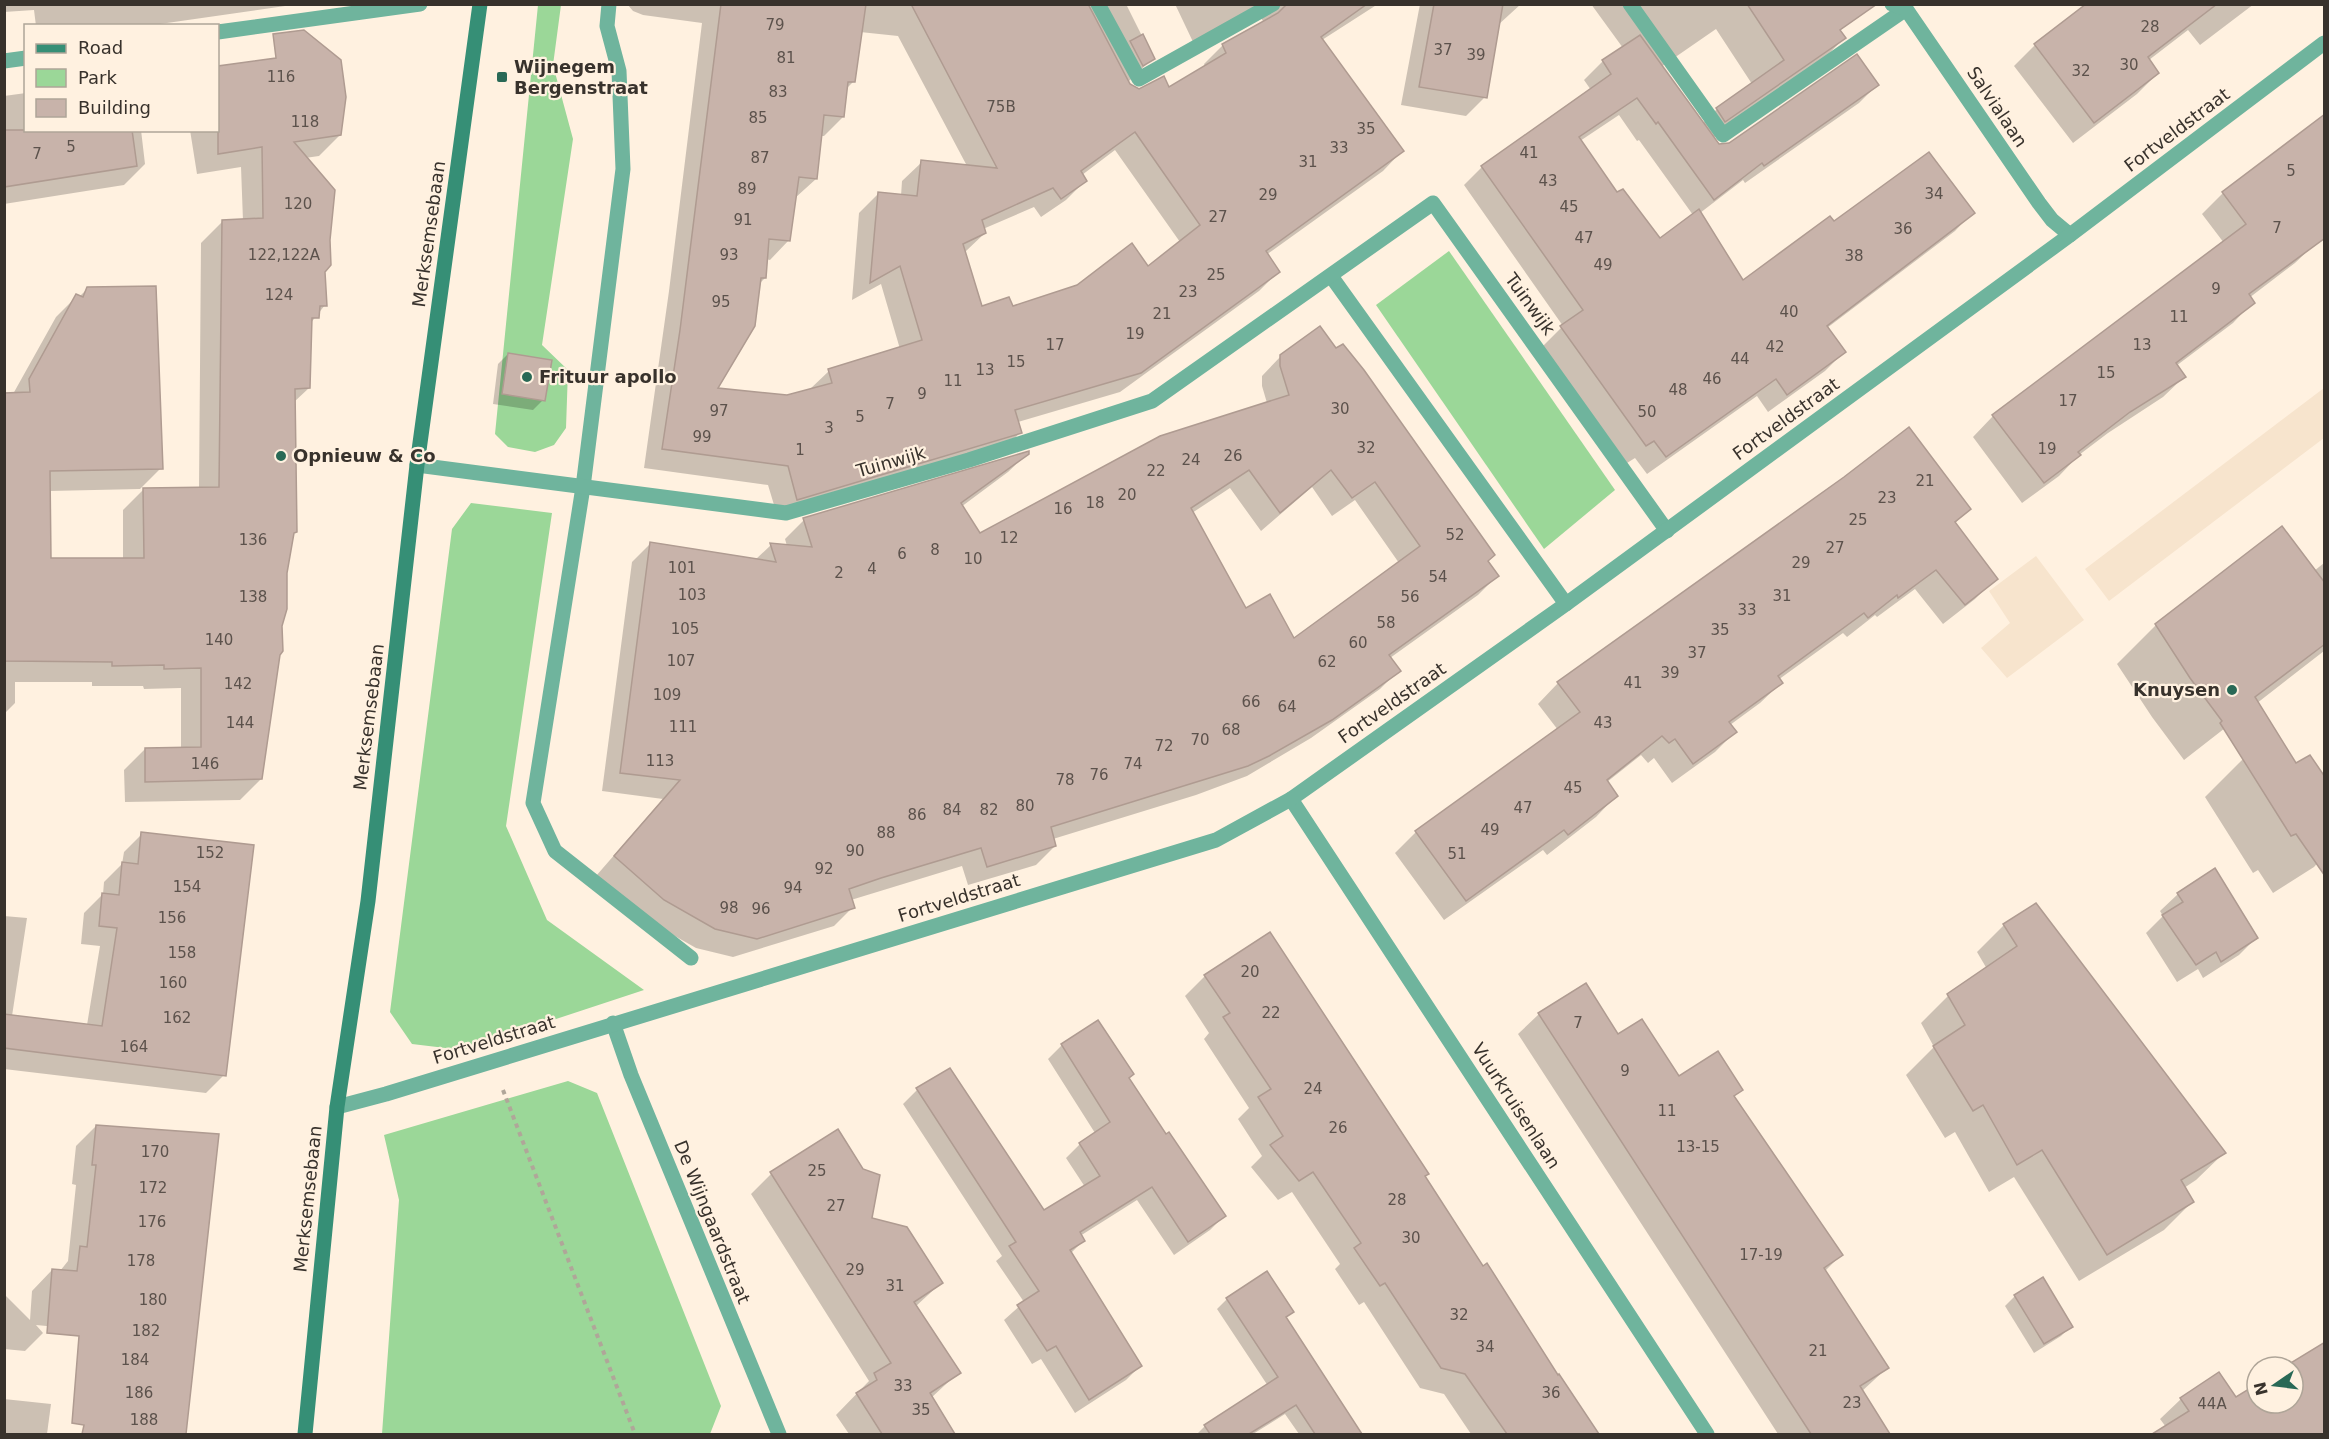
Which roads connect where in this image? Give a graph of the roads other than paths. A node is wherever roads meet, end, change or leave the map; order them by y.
1 (420, 4) edge
2 (480, 4) edge
3 (609, 4) edge
4 (1098, 4) edge
5 (1273, 4) edge
6 (1630, 4) edge
7 (1899, 7) edge
8 (219, 32) edge
9 (2325, 43) edge
10 (24, 58) edge
11 (4, 61) edge
12 (2070, 235) junction
13 (1331, 276) junction
14 (417, 465) junction
15 (583, 487) junction
16 (1667, 531) junction
17 (1566, 604) junction
18 (1291, 799) junction
19 (691, 958) dead end
20 (613, 1023) junction
21 (337, 1107) junction
22 (305, 1434) edge
23 (778, 1434) edge
24 (1707, 1434) edge

1 - 8 street
2 - 14 main road, Merksemsebaan
3 - 15 street
4 - 5 street
6 - 7 street
7 - 12 street, Salvialaan
9 - 12 street, Fortveldstraat
10 - 11 street
12 - 16 street, Fortveldstraat
13 - 15 street, Tuinwijk
13 - 16 street, Tuinwijk
13 - 17 street
14 - 15 street, Tuinwijk
14 - 21 main road, Merksemsebaan
15 - 19 street
16 - 17 street, Fortveldstraat
17 - 18 street, Fortveldstraat
18 - 20 street, Fortveldstraat
18 - 24 street, Vuurkruisenlaan
20 - 21 street, Fortveldstraat
20 - 23 street, De Wijngaardstraat
21 - 22 main road, Merksemsebaan

